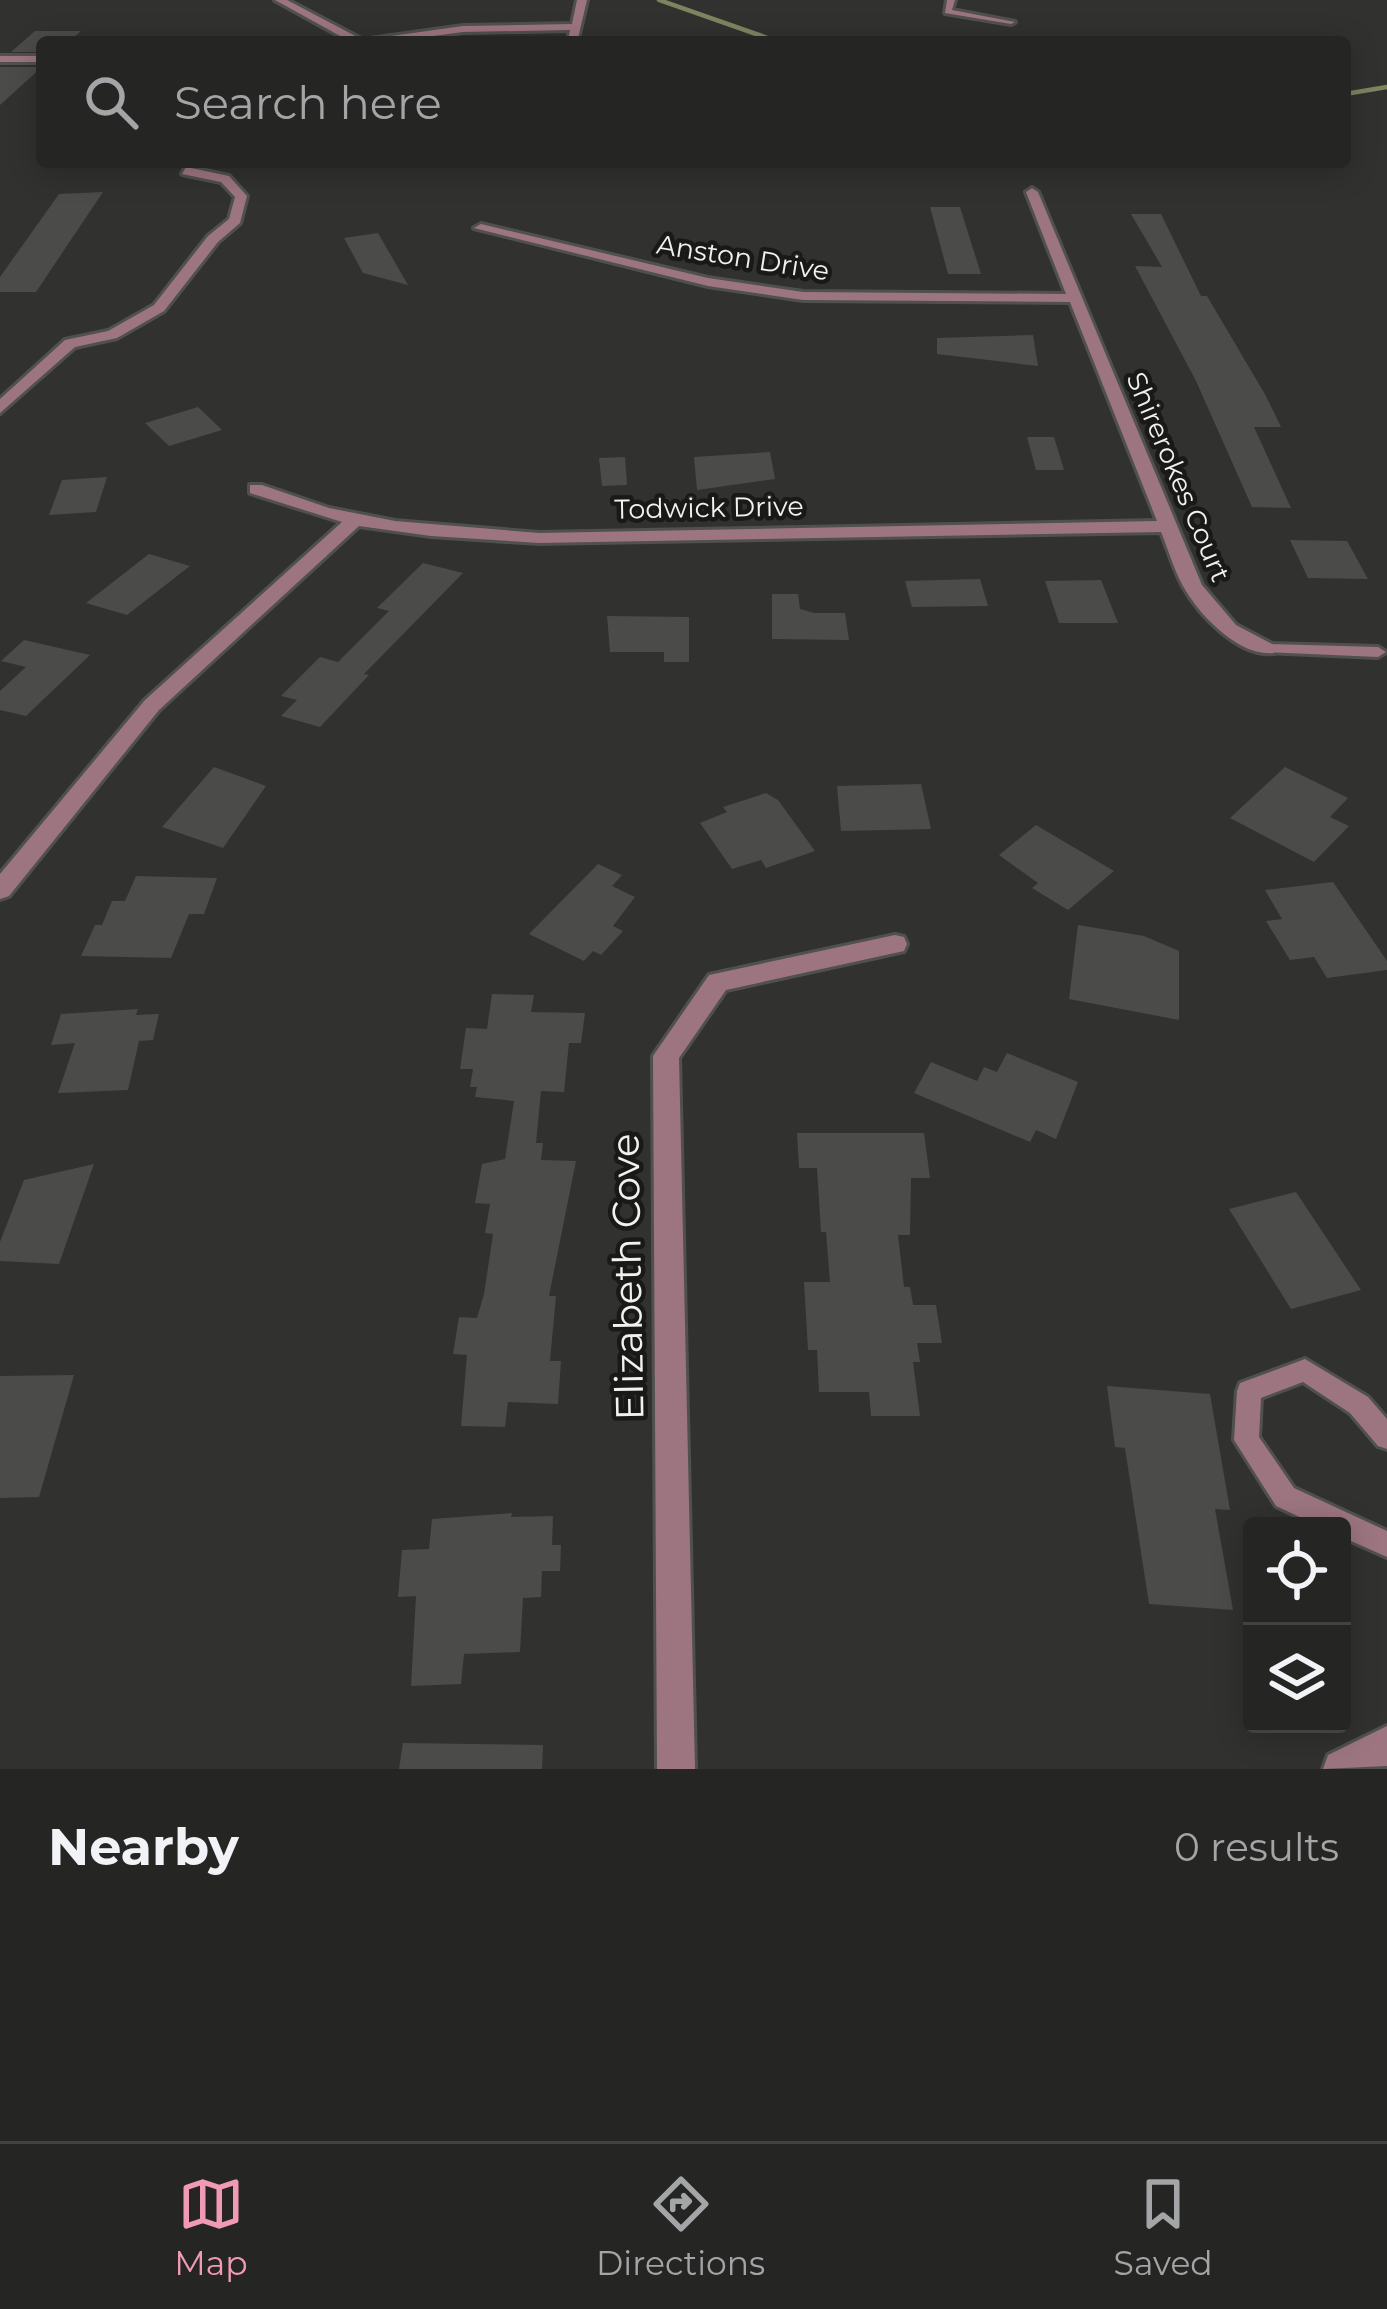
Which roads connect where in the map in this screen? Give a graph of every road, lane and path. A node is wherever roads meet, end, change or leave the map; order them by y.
1 (280, 0) edge
2 (582, 0) edge
3 (951, 0) edge
4 (1012, 22) dead end
5 (575, 28) junction
6 (350, 36) edge
7 (409, 36) edge
8 (573, 36) edge
9 (0, 59) edge
10 (36, 59) edge
11 (186, 171) dead end
12 (1032, 192) dead end
13 (481, 228) dead end
14 (1073, 298) junction
15 (0, 408) edge
16 (256, 488) dead end
17 (355, 520) junction
18 (1168, 526) junction
19 (1268, 649) joint
20 (1378, 652) dead end
21 (0, 890) edge
22 (895, 944) dead end
23 (1387, 1437) edge
24 (1387, 1544) edge
25 (1387, 1744) edge
26 (676, 1769) edge
27 (1342, 1769) edge

1 - 6 street
2 - 5 street
3 - 4 lane
5 - 7 street
5 - 8 street
9 - 10 street
11 - 15 street
12 - 14 street, Shirerokes Court
13 - 14 street, Anston Drive
14 - 18 street, Shirerokes Court
16 - 17 street, Todwick Drive
17 - 18 street, Todwick Drive
17 - 21 street
18 - 19 street, Shirerokes Court
19 - 20 lane
22 - 26 street, Elizabeth Cove
23 - 24 lane
25 - 27 street

